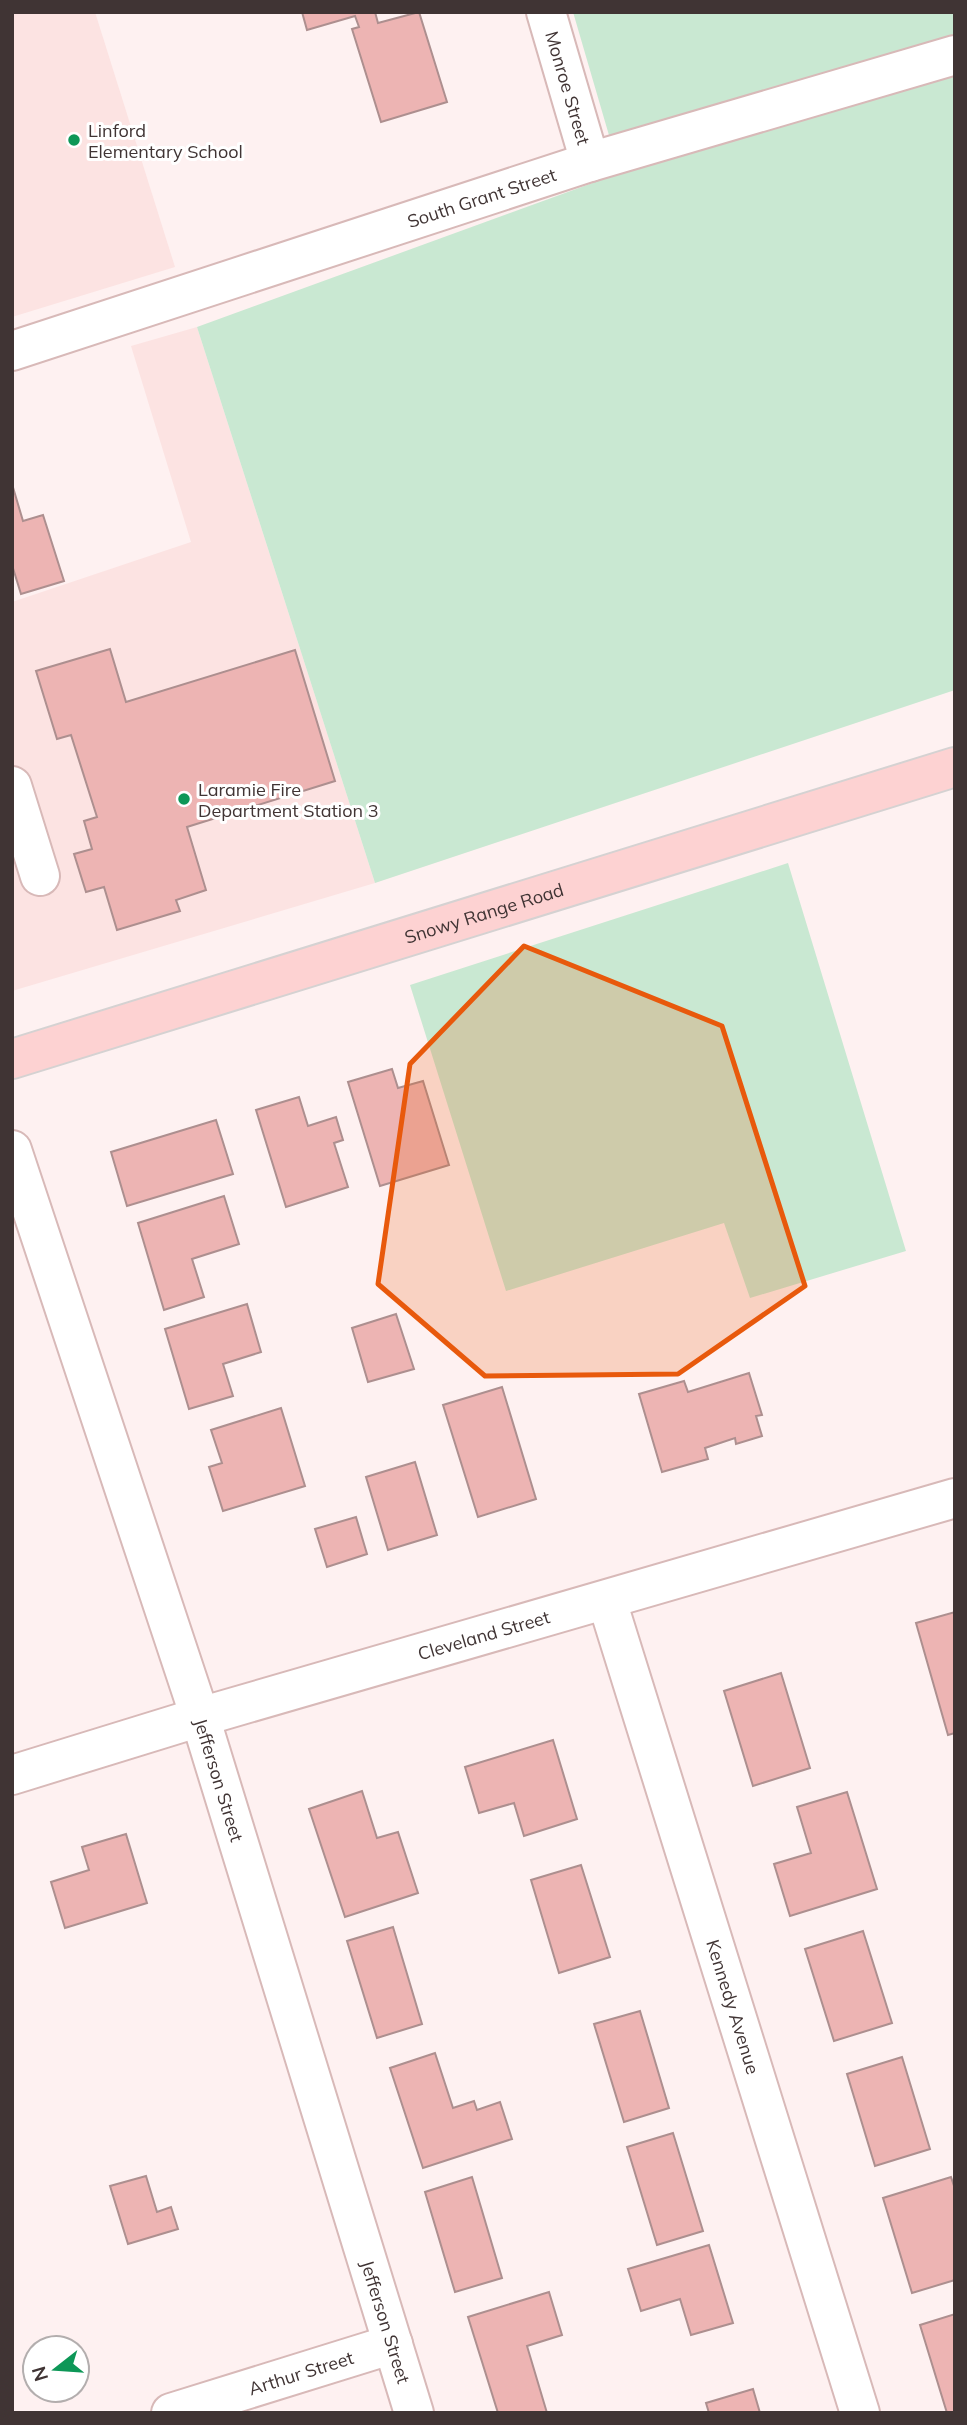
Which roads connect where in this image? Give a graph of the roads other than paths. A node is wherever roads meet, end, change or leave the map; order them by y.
1 (546, 12) edge
2 (955, 55) edge
3 (590, 162) junction
4 (12, 351) edge
5 (955, 750) edge
6 (955, 767) edge
7 (12, 786) edge
8 (861, 796) junction
9 (40, 876) dead end
10 (12, 1059) edge
11 (12, 1150) edge
12 (955, 1498) edge
13 (607, 1601) junction
14 (200, 1717) junction
15 (12, 1775) edge
16 (393, 2344) junction
17 (172, 2413) edge
18 (414, 2413) edge
19 (860, 2413) edge

1 - 3 street, Monroe Street
2 - 3 street, South Grant Street
3 - 4 street, South Grant Street
5 - 8 main road
6 - 8 main road, Snowy Range Road
7 - 9 street
8 - 10 main road, Snowy Range Road
11 - 14 street, Jefferson Street
12 - 13 street, Cleveland Street
13 - 14 street, Cleveland Street
13 - 19 street, Kennedy Avenue
14 - 15 street, Cleveland Street
14 - 16 street, Jefferson Street
16 - 17 street, Arthur Street
16 - 18 street, Jefferson Street

